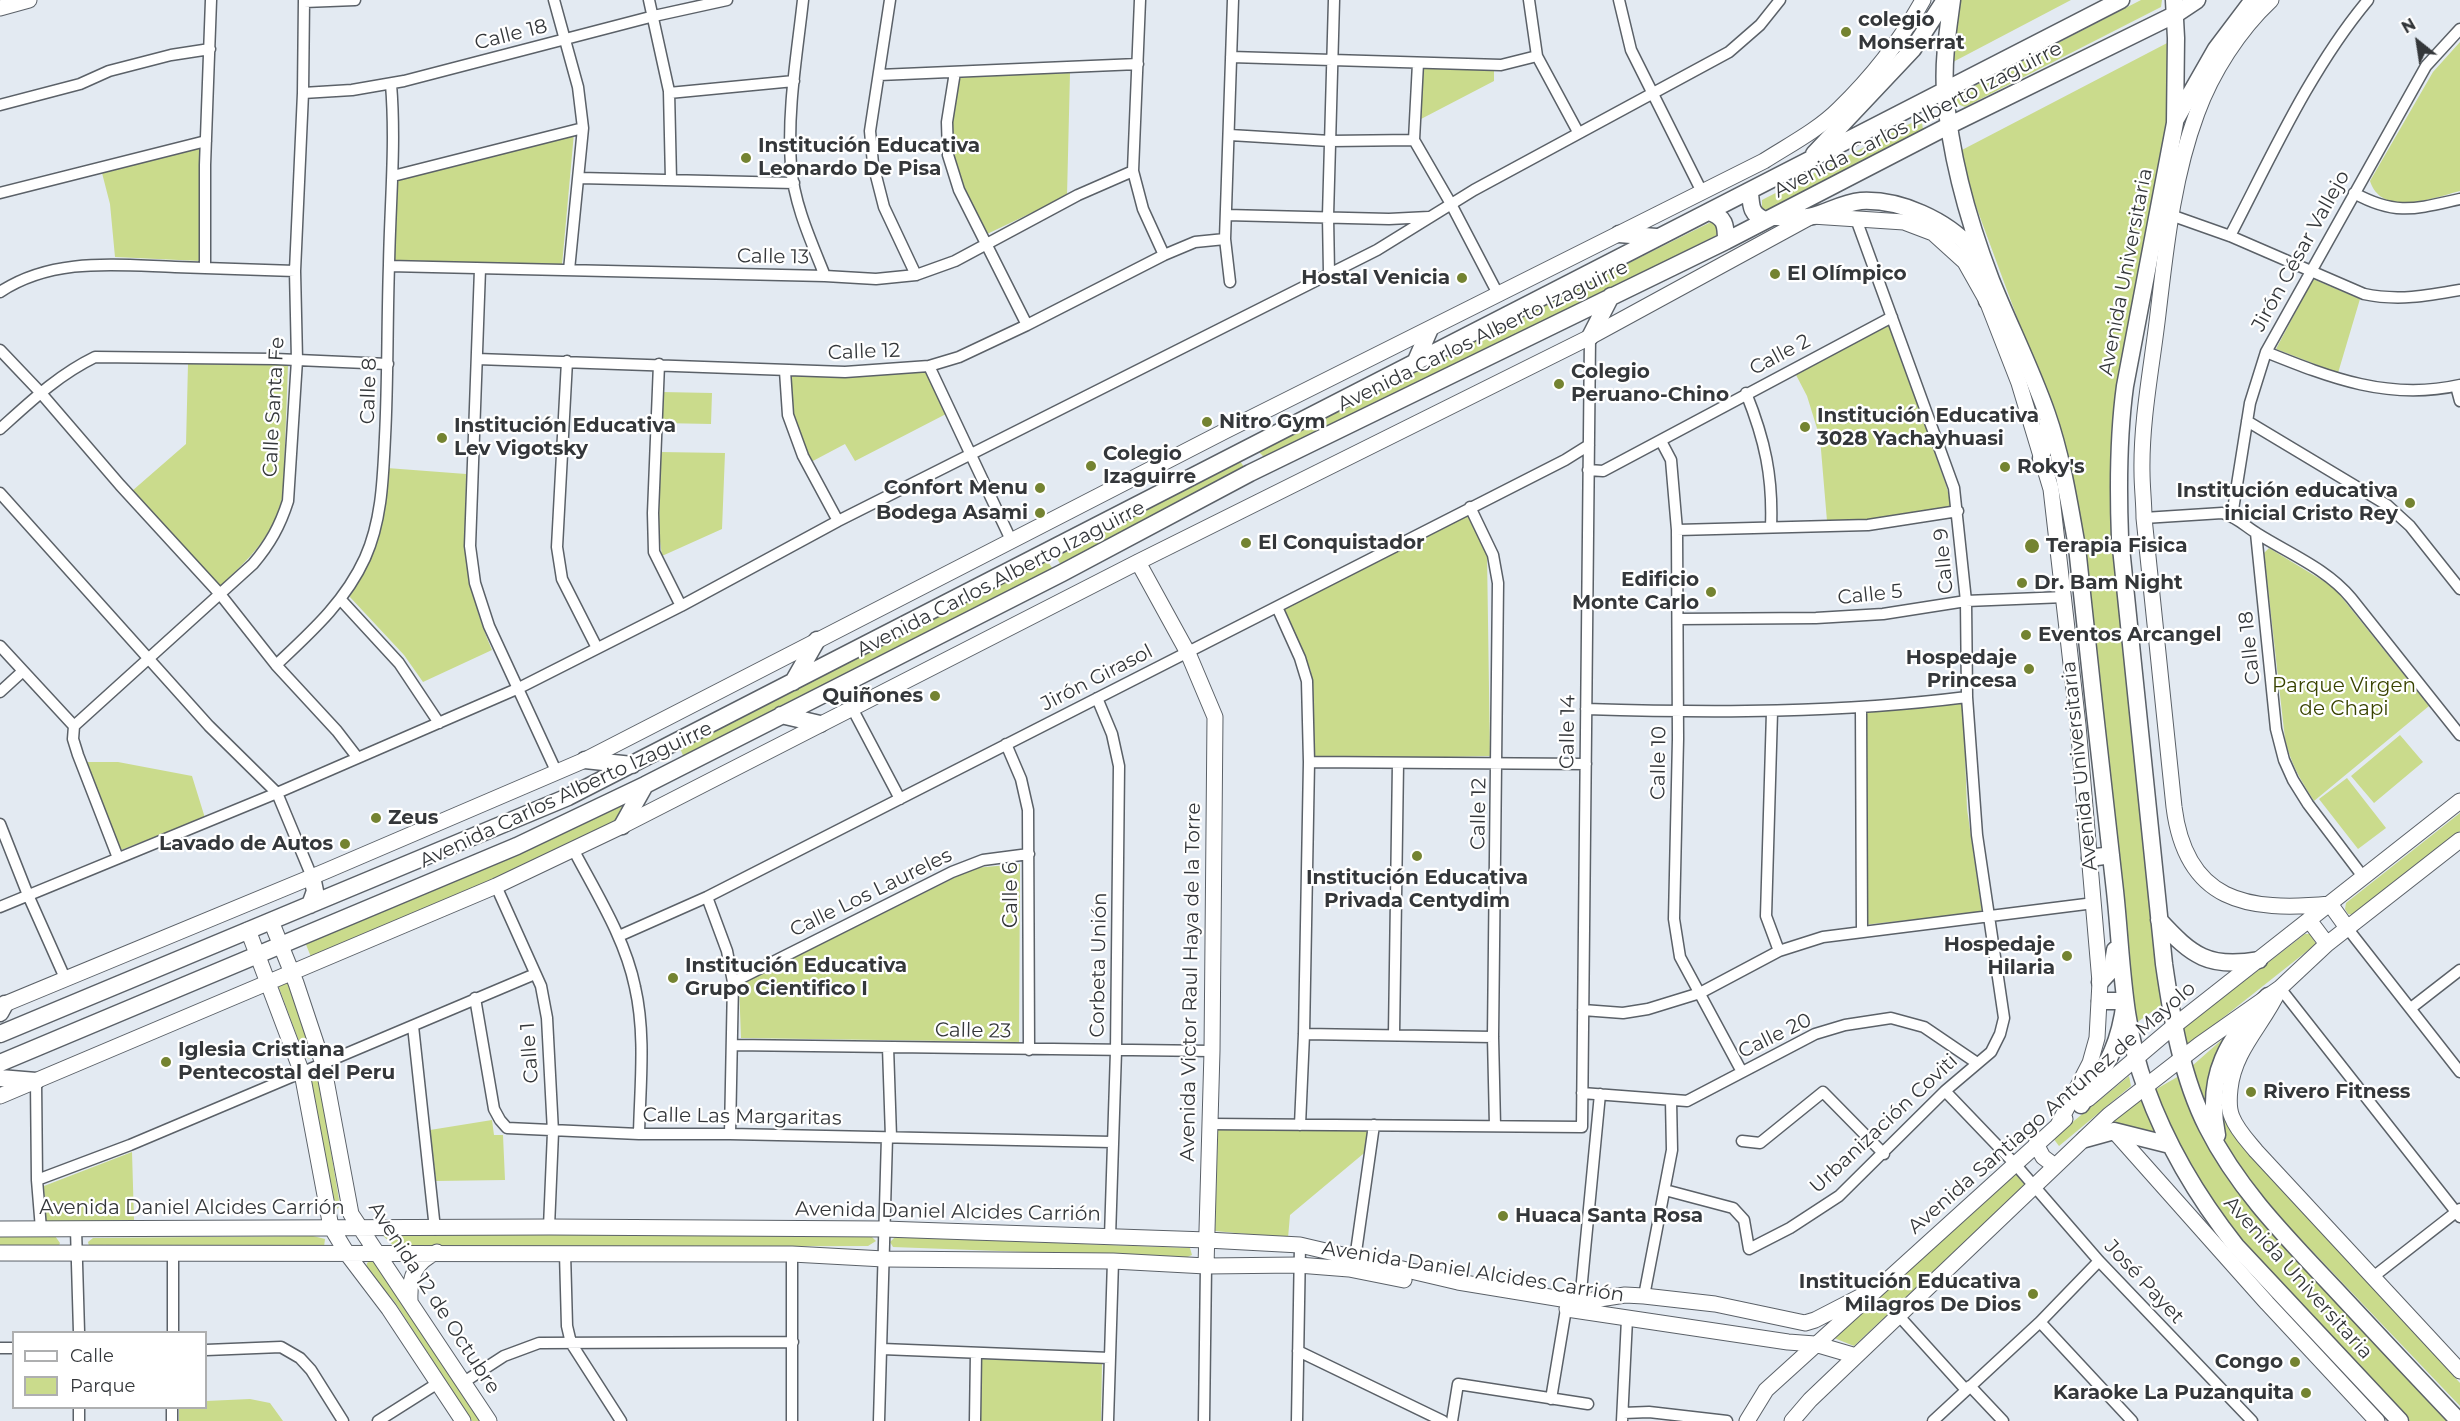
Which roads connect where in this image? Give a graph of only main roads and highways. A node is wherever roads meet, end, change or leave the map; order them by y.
1 (1945, 0) edge
2 (1952, 0) edge
3 (2121, 0) edge
4 (2197, 0) edge
5 (2253, 0) edge
6 (2175, 7) edge
7 (1867, 78) road end
8 (1945, 90) junction
9 (1864, 100) junction
10 (2175, 123) junction
11 (1950, 125) junction
12 (1805, 164) junction
13 (1835, 185) junction
14 (1750, 192) junction
15 (1709, 212) junction
16 (1812, 216) junction
17 (1769, 219) junction
18 (1619, 234) road end
19 (1657, 237) junction
20 (1726, 241) junction
21 (1991, 280) junction
22 (1611, 296) junction
23 (1987, 301) road end
24 (1429, 331) road end
25 (1590, 337) road end
26 (1414, 363) junction
27 (2048, 417) junction
28 (1238, 452) junction
29 (2041, 459) road end
30 (1250, 473) junction
31 (817, 640) road end
32 (793, 682) junction
33 (781, 715) junction
34 (820, 724) road end
35 (671, 745) junction
36 (585, 760) road end
37 (633, 765) junction
38 (678, 769) junction
39 (645, 785) junction
40 (505, 822) junction
41 (622, 826) road end
42 (517, 846) junction
43 (2111, 855) junction
44 (2090, 858) road end
45 (312, 877) road end
46 (310, 905) junction
47 (2159, 920) junction
48 (2119, 929) junction
49 (2259, 960) road end
50 (2100, 982) road end
51 (2274, 992) road end
52 (2100, 1001) road end
53 (2125, 1001) junction
54 (0, 1034) edge
55 (0, 1063) edge
56 (0, 1078) edge
57 (36, 1080) road end
58 (2081, 1105) road end
59 (2085, 1139) road end
60 (2170, 1145) junction
61 (2220, 1148) junction
62 (2400, 1421) edge
63 (2459, 1421) edge

1 - 9 main road
2 - 8 main road, Avenida Universitaria
3 - 8 main road, Avenida Carlos Alberto Izaguirre
4 - 6 main road, Avenida Carlos Alberto Izaguirre
5 - 10 main road
6 - 10 main road, Avenida Universitaria
6 - 11 main road, Avenida Carlos Alberto Izaguirre
7 - 9 main road
8 - 11 main road, Avenida Universitaria
8 - 12 main road, Avenida Carlos Alberto Izaguirre
9 - 12 main road
10 - 47 main road, Avenida Universitaria
11 - 13 main road, Avenida Carlos Alberto Izaguirre
11 - 21 main road, Avenida Universitaria
12 - 14 main road, Avenida Carlos Alberto Izaguirre
13 - 16 main road
13 - 17 main road, Avenida Carlos Alberto Izaguirre
14 - 15 main road, Avenida Carlos Alberto Izaguirre
14 - 17 main road
15 - 19 main road, Avenida Carlos Alberto Izaguirre
15 - 20 main road
16 - 17 main road
16 - 21 main road
17 - 20 main road, Avenida Carlos Alberto Izaguirre
18 - 19 main road
19 - 26 main road, Avenida Carlos Alberto Izaguirre
20 - 22 main road, Avenida Carlos Alberto Izaguirre
21 - 23 main road
21 - 27 main road, Avenida Universitaria
22 - 25 main road
22 - 30 main road, Avenida Carlos Alberto Izaguirre
24 - 26 main road
26 - 28 main road, Avenida Carlos Alberto Izaguirre
27 - 29 main road
27 - 43 main road, Avenida Universitaria
28 - 30 main road
28 - 32 main road, Avenida Carlos Alberto Izaguirre
30 - 33 main road, Avenida Carlos Alberto Izaguirre
31 - 32 main road
32 - 35 main road, Avenida Carlos Alberto Izaguirre
33 - 34 main road
33 - 38 main road, Avenida Carlos Alberto Izaguirre
35 - 37 main road, Avenida Carlos Alberto Izaguirre
35 - 38 main road
36 - 37 main road
37 - 40 main road, Avenida Carlos Alberto Izaguirre
38 - 39 main road, Avenida Carlos Alberto Izaguirre
39 - 41 main road
39 - 42 main road, Avenida Carlos Alberto Izaguirre
40 - 42 main road
40 - 46 main road, Avenida Carlos Alberto Izaguirre
42 - 55 main road, Avenida Carlos Alberto Izaguirre
43 - 44 main road
43 - 48 main road, Avenida Universitaria
45 - 46 main road
46 - 54 main road, Avenida Carlos Alberto Izaguirre
47 - 49 main road
47 - 61 main road, Avenida Universitaria
48 - 50 main road
48 - 53 main road, Avenida Universitaria
51 - 61 main road
52 - 53 main road
53 - 58 main road
53 - 60 main road, Avenida Universitaria
56 - 57 main road
59 - 60 main road
60 - 62 main road, Avenida Universitaria
61 - 63 main road, Avenida Universitaria

